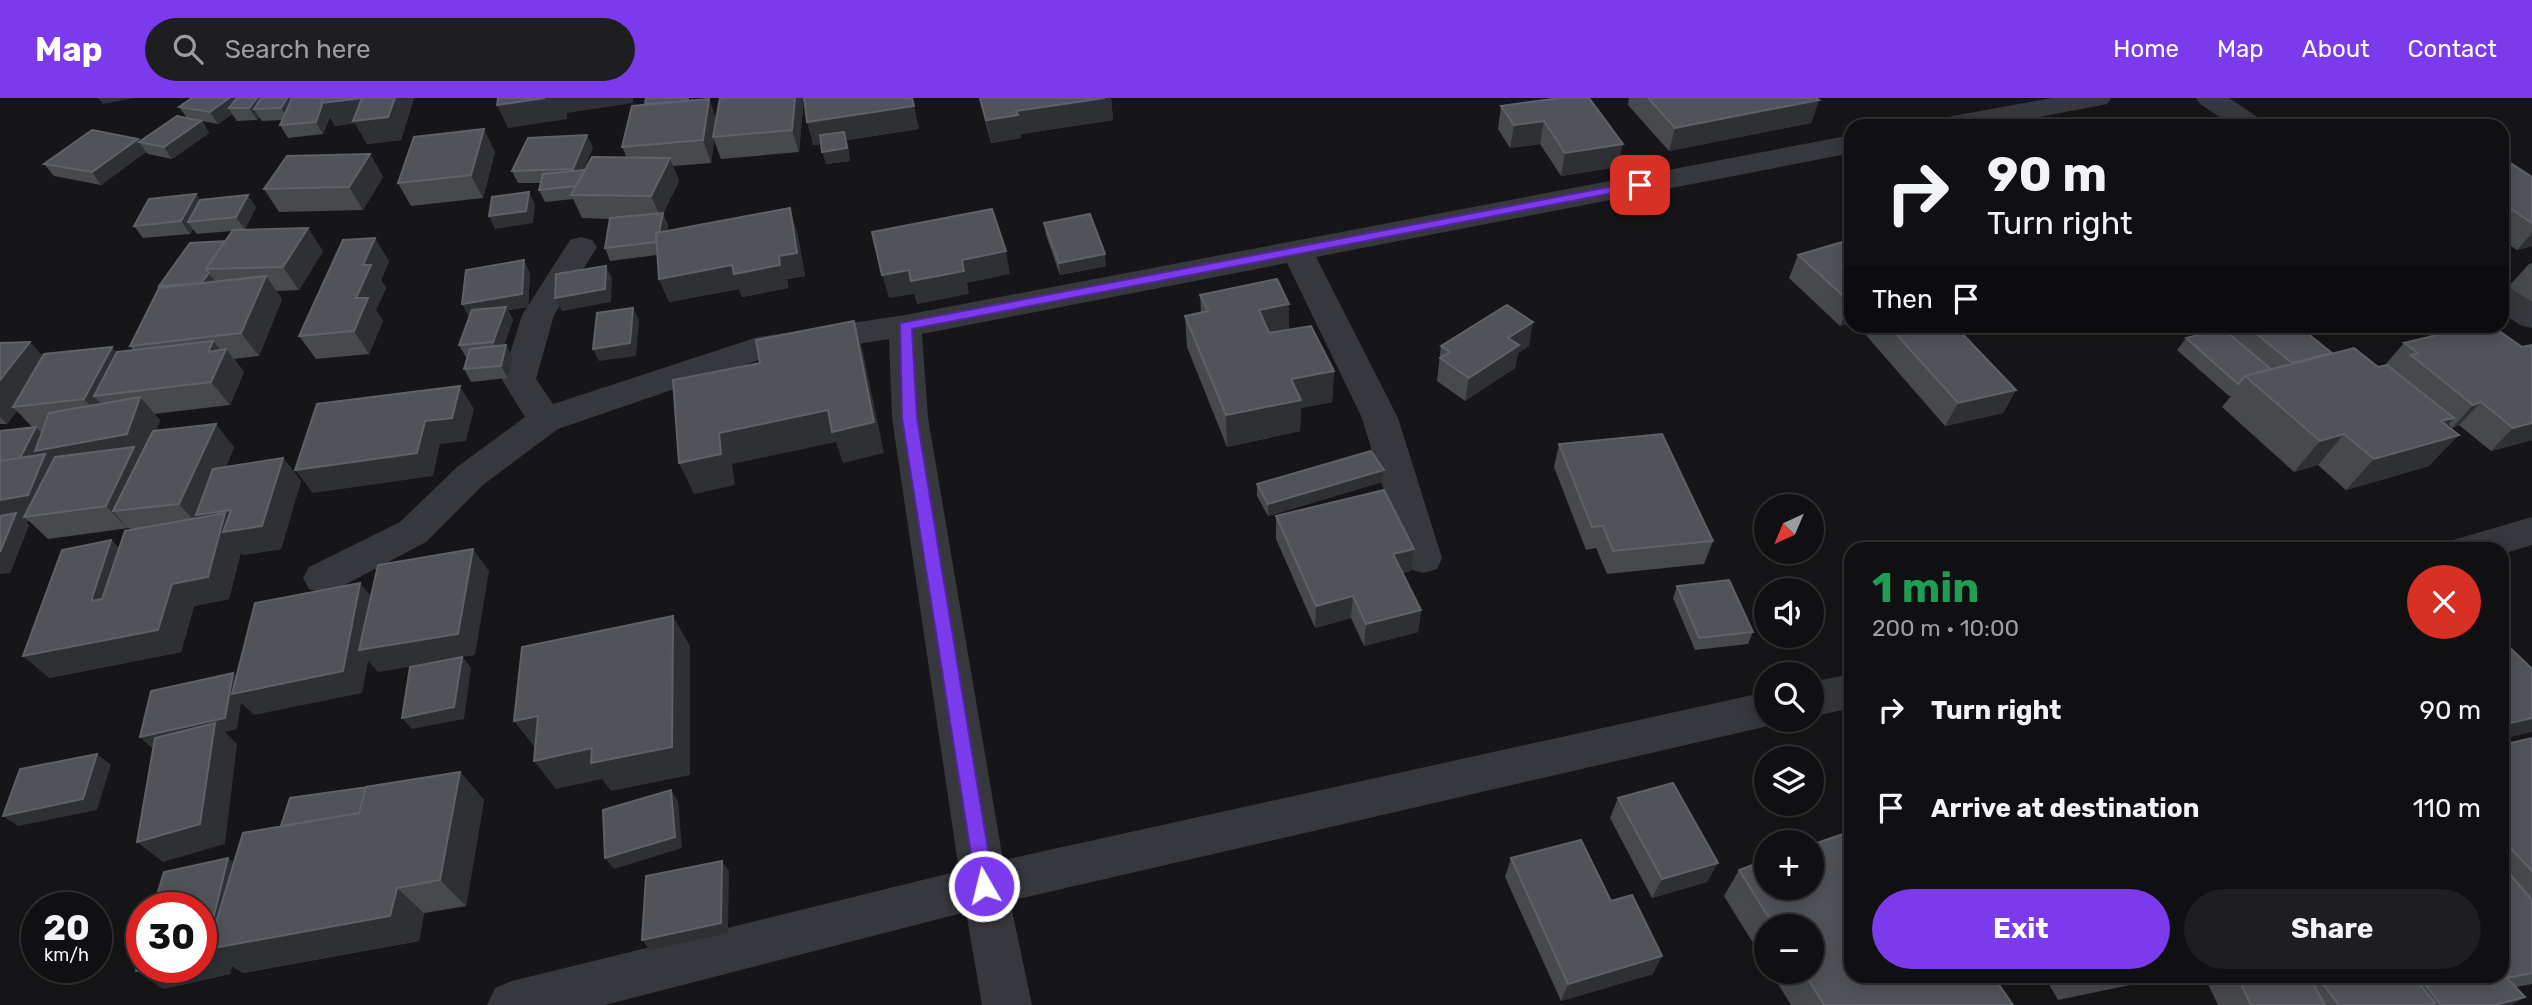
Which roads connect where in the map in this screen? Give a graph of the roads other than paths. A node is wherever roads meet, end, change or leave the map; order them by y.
1 (2097, 98) edge
2 (2210, 98) edge
3 (1984, 119) edge
4 (2242, 119) edge
5 (1844, 146) edge
6 (580, 247) dead end
7 (1297, 251) junction
8 (2509, 302) edge
9 (2532, 317) edge
10 (905, 326) junction
11 (545, 419) junction
12 (2532, 531) edge
13 (2494, 542) edge
14 (1423, 558) dead end
15 (323, 578) dead end
16 (1844, 693) edge
17 (1824, 697) edge
18 (1754, 713) edge
19 (984, 886) junction
20 (512, 1005) edge
21 (1007, 1005) edge

1 - 3 street
2 - 4 street
5 - 7 street
6 - 11 street
7 - 10 street
7 - 14 street
8 - 9 street
10 - 11 street
10 - 19 street
11 - 15 street
12 - 13 street
16 - 17 street
18 - 19 street
19 - 20 street
19 - 21 street

